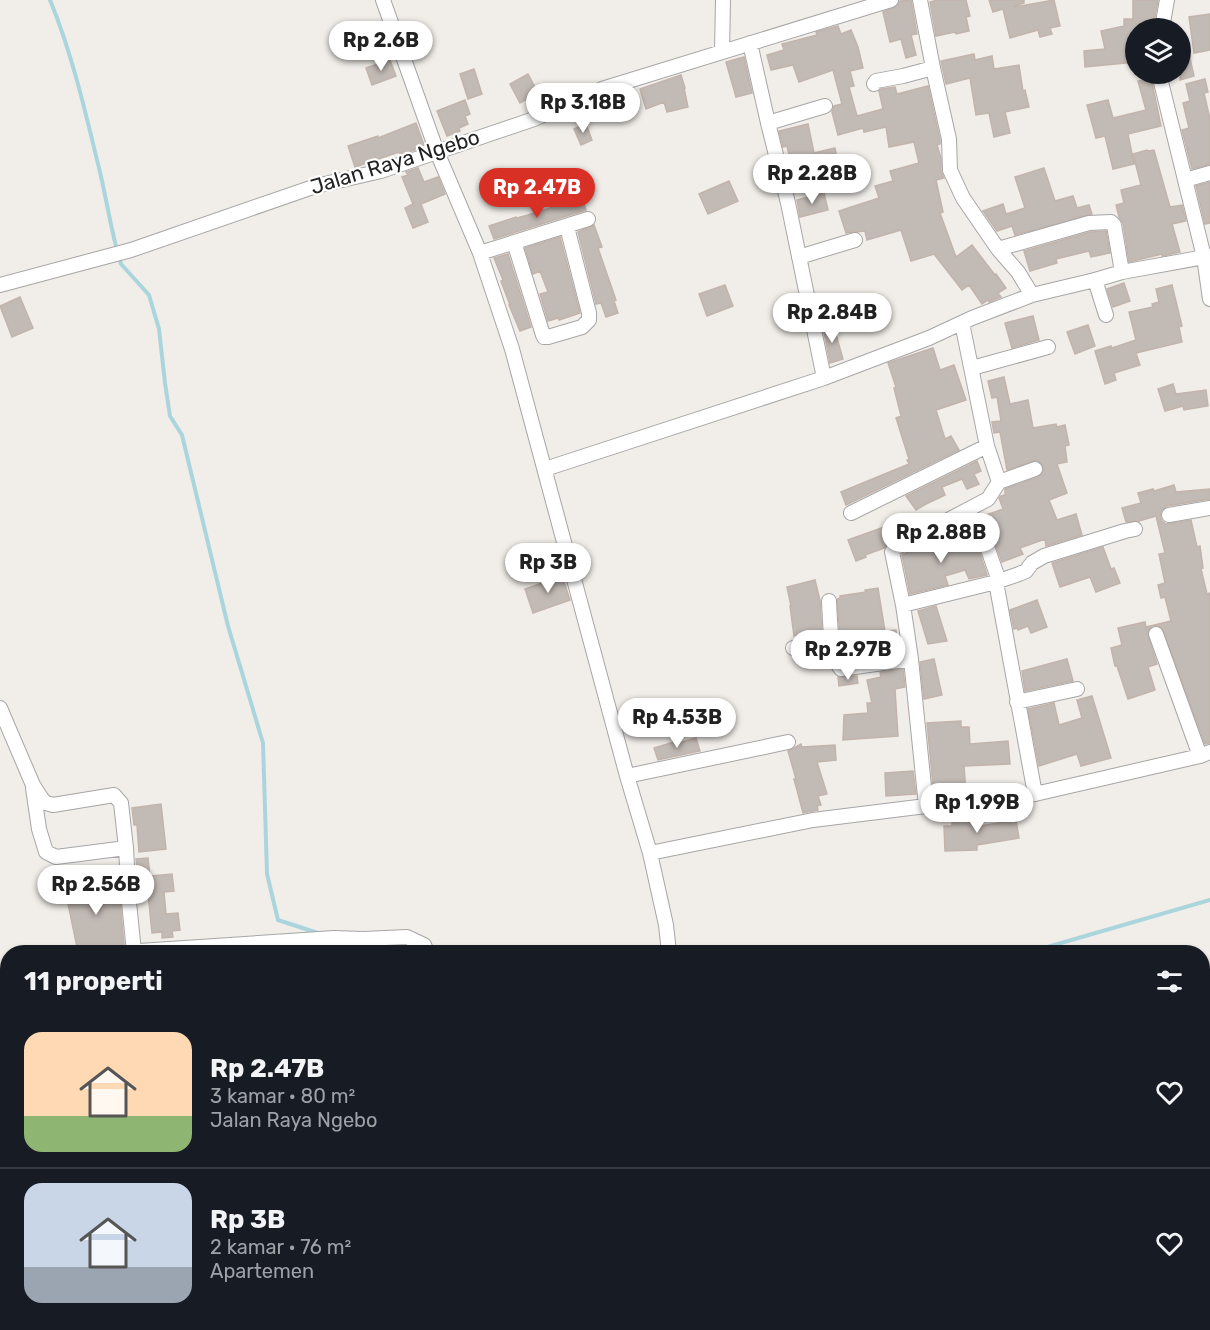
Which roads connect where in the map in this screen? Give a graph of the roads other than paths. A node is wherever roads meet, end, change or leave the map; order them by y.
1 (383, 0) edge
2 (723, 0) edge
3 (891, 0) edge
4 (920, 0) edge
5 (1167, 0) edge
6 (1164, 18) edge
7 (750, 43) junction
8 (722, 52) junction
9 (933, 68) junction
10 (874, 84) dead end
11 (1161, 84) edge
12 (825, 106) dead end
13 (768, 123) junction
14 (437, 152) junction
15 (1210, 173) edge
16 (1185, 180) junction
17 (588, 219) dead end
18 (567, 227) junction
19 (855, 240) dead end
20 (514, 242) junction
21 (998, 249) junction
22 (480, 253) junction
23 (799, 257) junction
24 (1207, 257) edge
25 (1122, 272) junction
26 (1095, 280) junction
27 (0, 285) edge
28 (1032, 296) junction
29 (1210, 299) edge
30 (1106, 315) dead end
31 (962, 323) junction
32 (1048, 347) dead end
33 (972, 368) junction
34 (824, 378) junction
35 (987, 446) junction
36 (1035, 469) dead end
37 (544, 470) junction
38 (999, 482) junction
39 (1210, 508) edge
40 (851, 513) dead end
41 (1169, 515) dead end
42 (1135, 530) dead end
43 (982, 532) dead end
44 (998, 581) junction
45 (829, 602) dead end
46 (903, 605) junction
47 (1156, 634) dead end
48 (832, 644) junction
49 (793, 648) dead end
50 (911, 659) junction
51 (1077, 689) dead end
52 (1017, 702) junction
53 (0, 708) edge
54 (788, 742) dead end
55 (1205, 754) edge
56 (627, 776) junction
57 (33, 785) junction
58 (1035, 794) junction
59 (926, 806) junction
60 (126, 848) junction
61 (650, 853) junction
62 (334, 938) junction
63 (133, 945) edge
64 (229, 945) edge
65 (334, 945) edge
66 (424, 945) edge
67 (668, 945) edge

1 - 14 street
2 - 8 street
3 - 7 street, Jalan Raya Ngebo
4 - 9 street
5 - 6 street
7 - 8 street, Jalan Raya Ngebo
7 - 13 street
8 - 14 street, Jalan Raya Ngebo
9 - 10 street
9 - 21 street
11 - 16 street
12 - 13 street
13 - 23 street
14 - 22 street
14 - 27 street, Jalan Raya Ngebo
15 - 16 street
16 - 24 street
17 - 18 street
18 - 20 street
18 - 20 street
19 - 23 street
20 - 22 street
21 - 25 street
21 - 28 street
22 - 37 street
23 - 34 street
24 - 25 street
24 - 29 street
25 - 26 street
26 - 28 street
26 - 30 street
28 - 31 street
31 - 33 street
31 - 34 street
32 - 33 street
33 - 35 street
34 - 37 street
35 - 38 street
35 - 40 street
36 - 38 street
37 - 56 street
38 - 46 street
39 - 41 street
42 - 44 street
43 - 44 street
44 - 46 street
44 - 52 street
45 - 48 street
46 - 50 street
47 - 55 street
48 - 49 street
48 - 50 street
50 - 59 street
51 - 52 street
52 - 58 street
53 - 57 street
54 - 56 street
55 - 58 street
56 - 61 street
57 - 60 street
57 - 60 street
58 - 59 street
59 - 61 street
60 - 63 street
61 - 67 street
62 - 64 street
62 - 65 street
62 - 66 street

